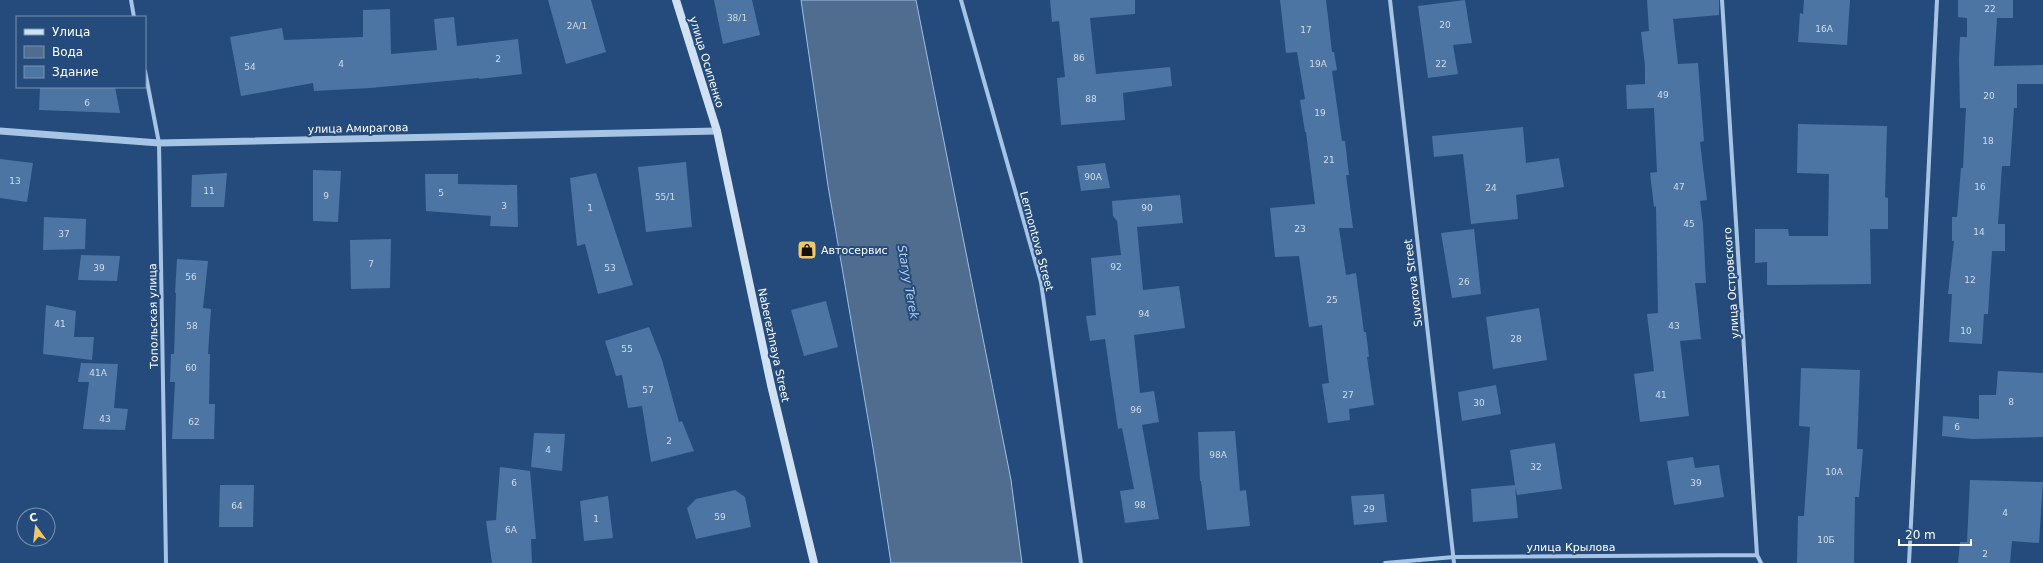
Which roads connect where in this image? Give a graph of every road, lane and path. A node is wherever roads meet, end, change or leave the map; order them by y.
1 (131, 0) edge
2 (676, 0) edge
3 (961, 0) edge
4 (1390, 0) edge
5 (1722, 0) edge
6 (1937, 0) edge
7 (134, 16) edge
8 (146, 76) edge
9 (0, 131) edge
10 (717, 131) junction
11 (159, 143) junction
12 (1757, 555) junction
13 (1454, 557) junction
14 (166, 563) edge
15 (814, 563) edge
16 (1082, 563) edge
17 (1385, 563) edge
18 (1454, 563) edge
19 (1761, 563) edge
20 (1909, 563) edge

1 - 7 street
2 - 10 main road, улица Осипенко
3 - 16 street, Lermontova Street
4 - 13 street, Suvorova Street
5 - 12 street, улица Островского
6 - 20 street
8 - 11 street, Топольская улица
9 - 11 street, улица Амирагова
10 - 11 street, улица Амирагова
10 - 15 main road, Naberezhnaya Street
11 - 14 street, Топольская улица
12 - 13 street, улица Крылова
12 - 19 street, улица Островского
13 - 17 street, улица Крылова
13 - 18 street, Suvorova Street

